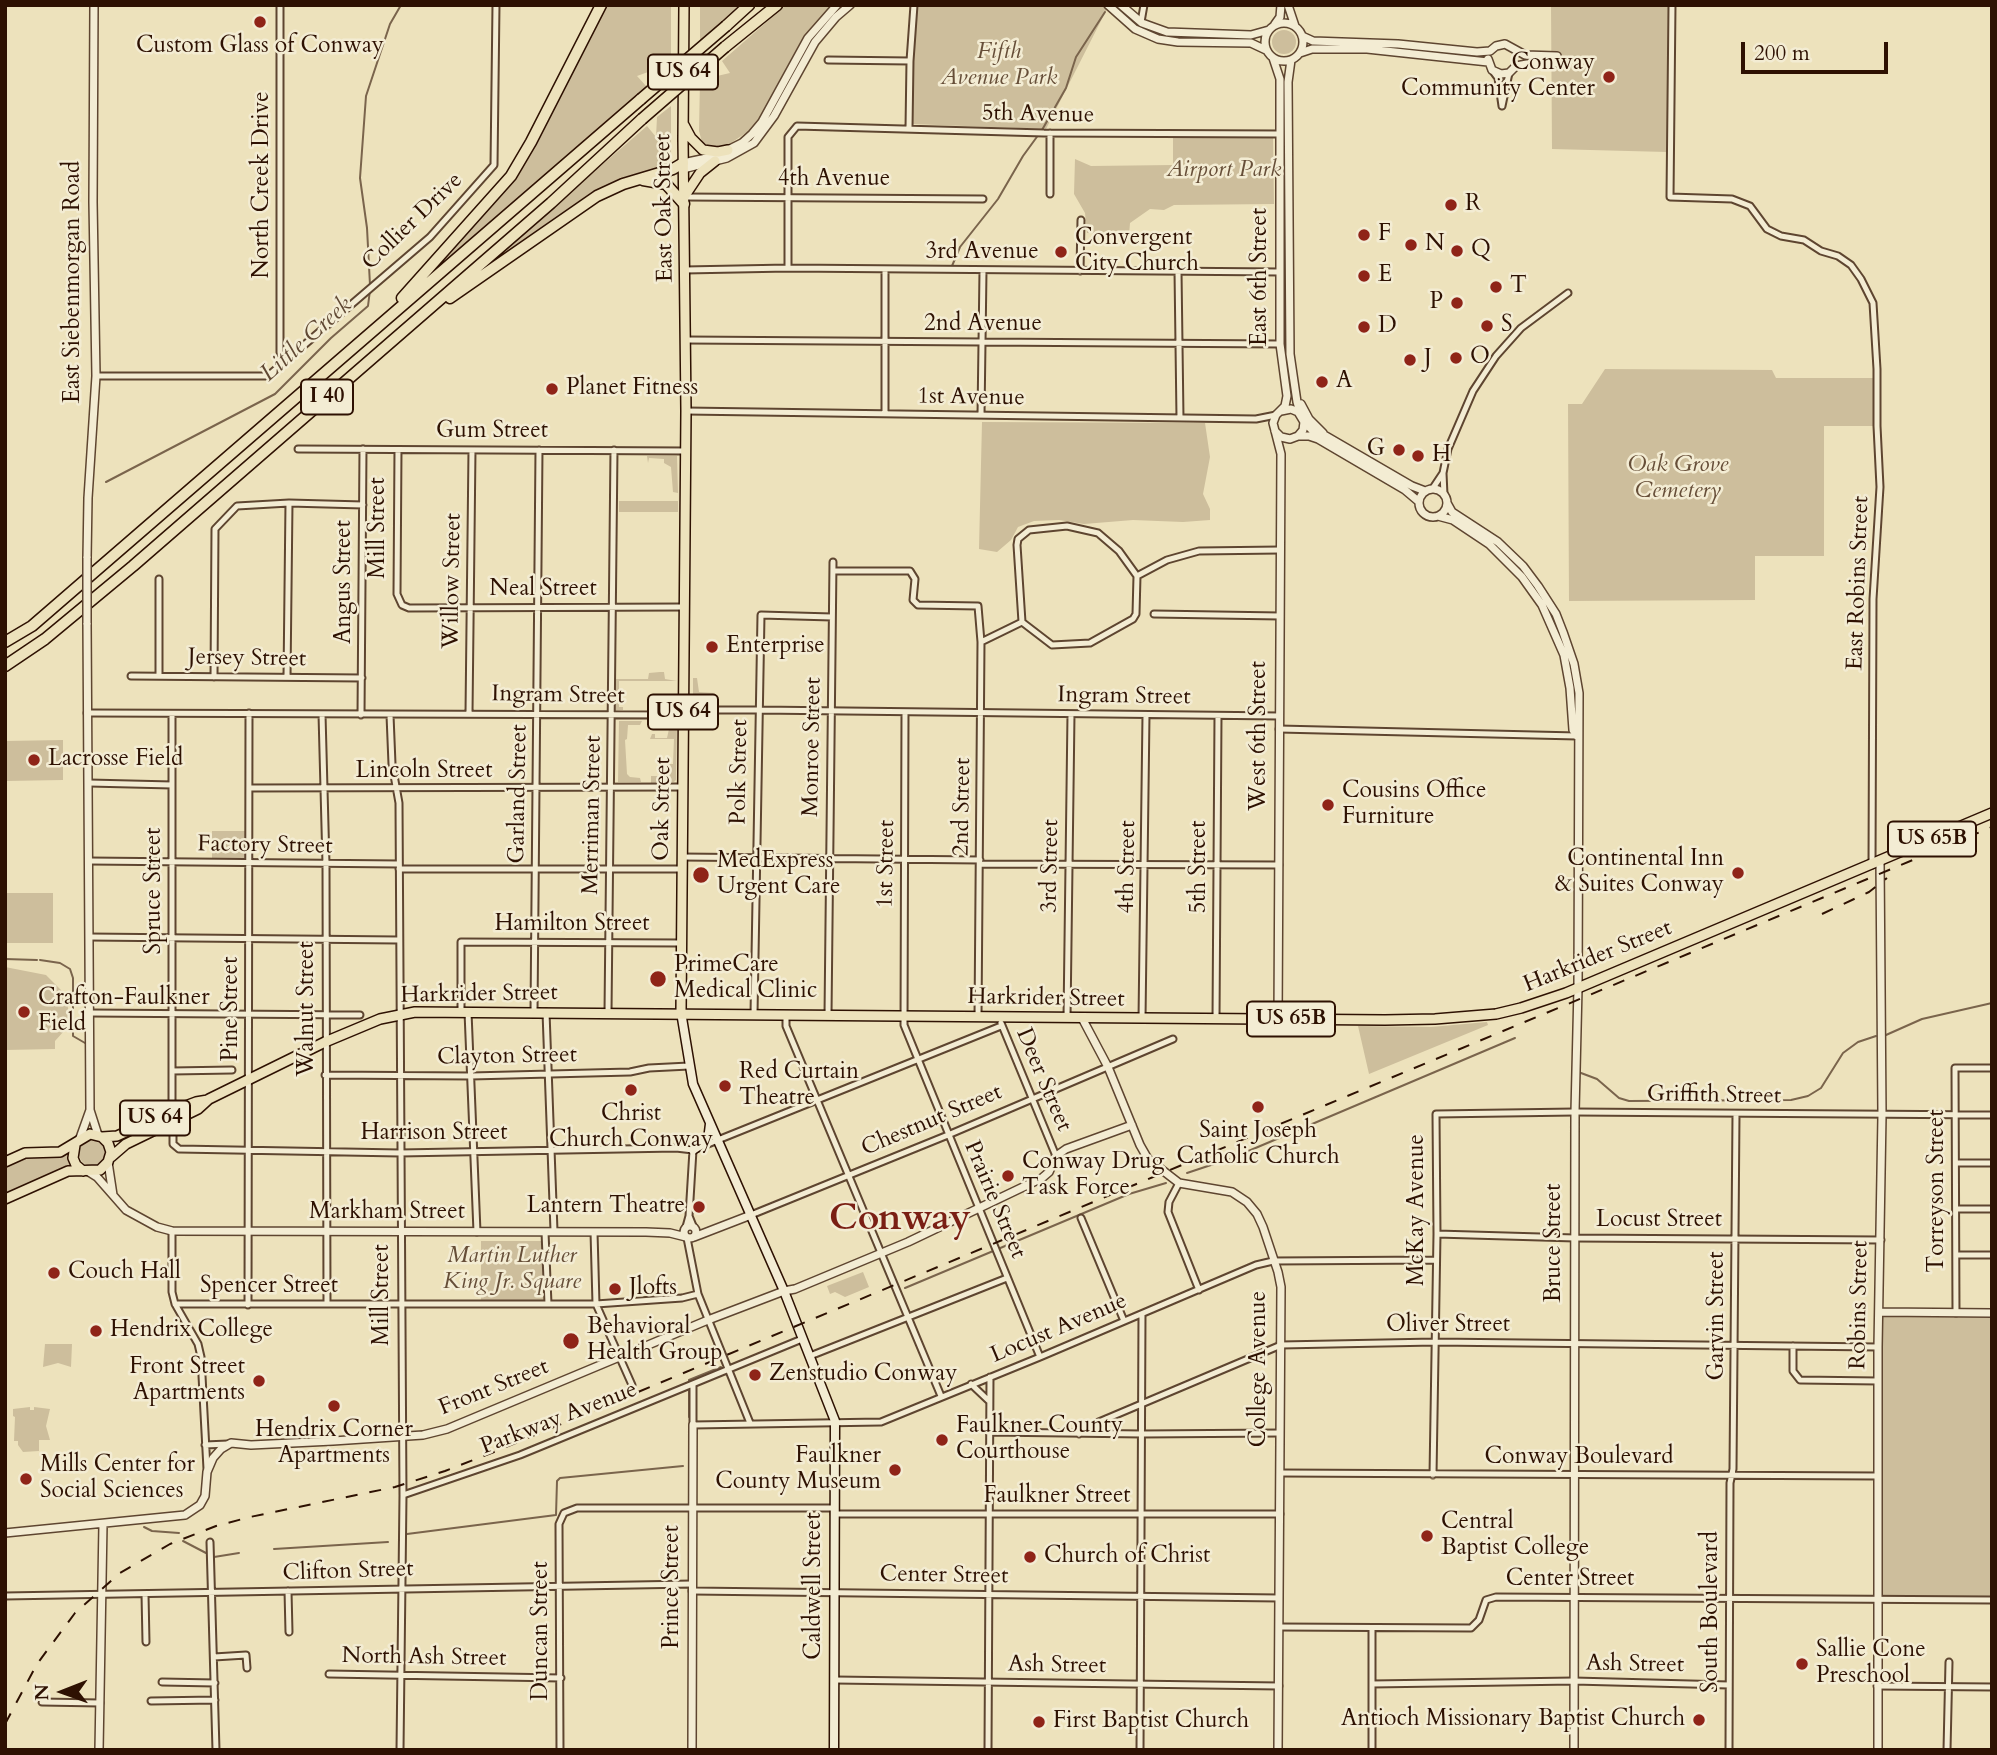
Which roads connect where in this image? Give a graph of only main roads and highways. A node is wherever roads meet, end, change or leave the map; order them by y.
1 (601, 5) edge
2 (684, 5) edge
3 (749, 5) edge
4 (777, 5) edge
5 (683, 124) junction
6 (728, 150) road end
7 (715, 162) road end
8 (683, 166) junction
9 (639, 179) junction
10 (684, 200) junction
11 (406, 328) junction
12 (371, 332) junction
13 (686, 411) joint
14 (5, 642) edge
15 (5, 666) edge
16 (1992, 813) edge
17 (681, 1012) junction
18 (172, 1115) junction
19 (709, 1118) junction
20 (100, 1136) junction
21 (77, 1142) junction
22 (693, 1150) road end
23 (110, 1160) junction
24 (5, 1162) edge
25 (86, 1171) junction
26 (5, 1199) edge
27 (835, 1421) joint
28 (834, 1750) edge

1 - 12 highway
2 - 5 main road, East Oak Street / US 64
3 - 12 highway, I 40, bridge
4 - 11 highway, I 40, bridge
5 - 6 main road
5 - 8 main road, East Oak Street / US 64
7 - 10 main road
8 - 9 highway
8 - 10 main road, East Oak Street / US 64
9 - 10 highway
9 - 11 highway
10 - 13 main road, East Oak Street / US 64
11 - 15 highway, I 40
12 - 14 highway, I 40
13 - 17 main road, Oak Street / US 64
16 - 17 main road, Harkrider Street / US 65B
17 - 18 main road, Harkrider Street / US 64
17 - 19 main road, Oak Street
18 - 20 main road, Harkrider Street / US 64
18 - 23 main road, Harkrider Street / US 64
19 - 22 main road
19 - 27 main road, Oak Street
20 - 21 main road
20 - 23 main road
21 - 24 main road
21 - 25 main road
23 - 25 main road
25 - 26 main road
27 - 28 main road, Caldwell Street

